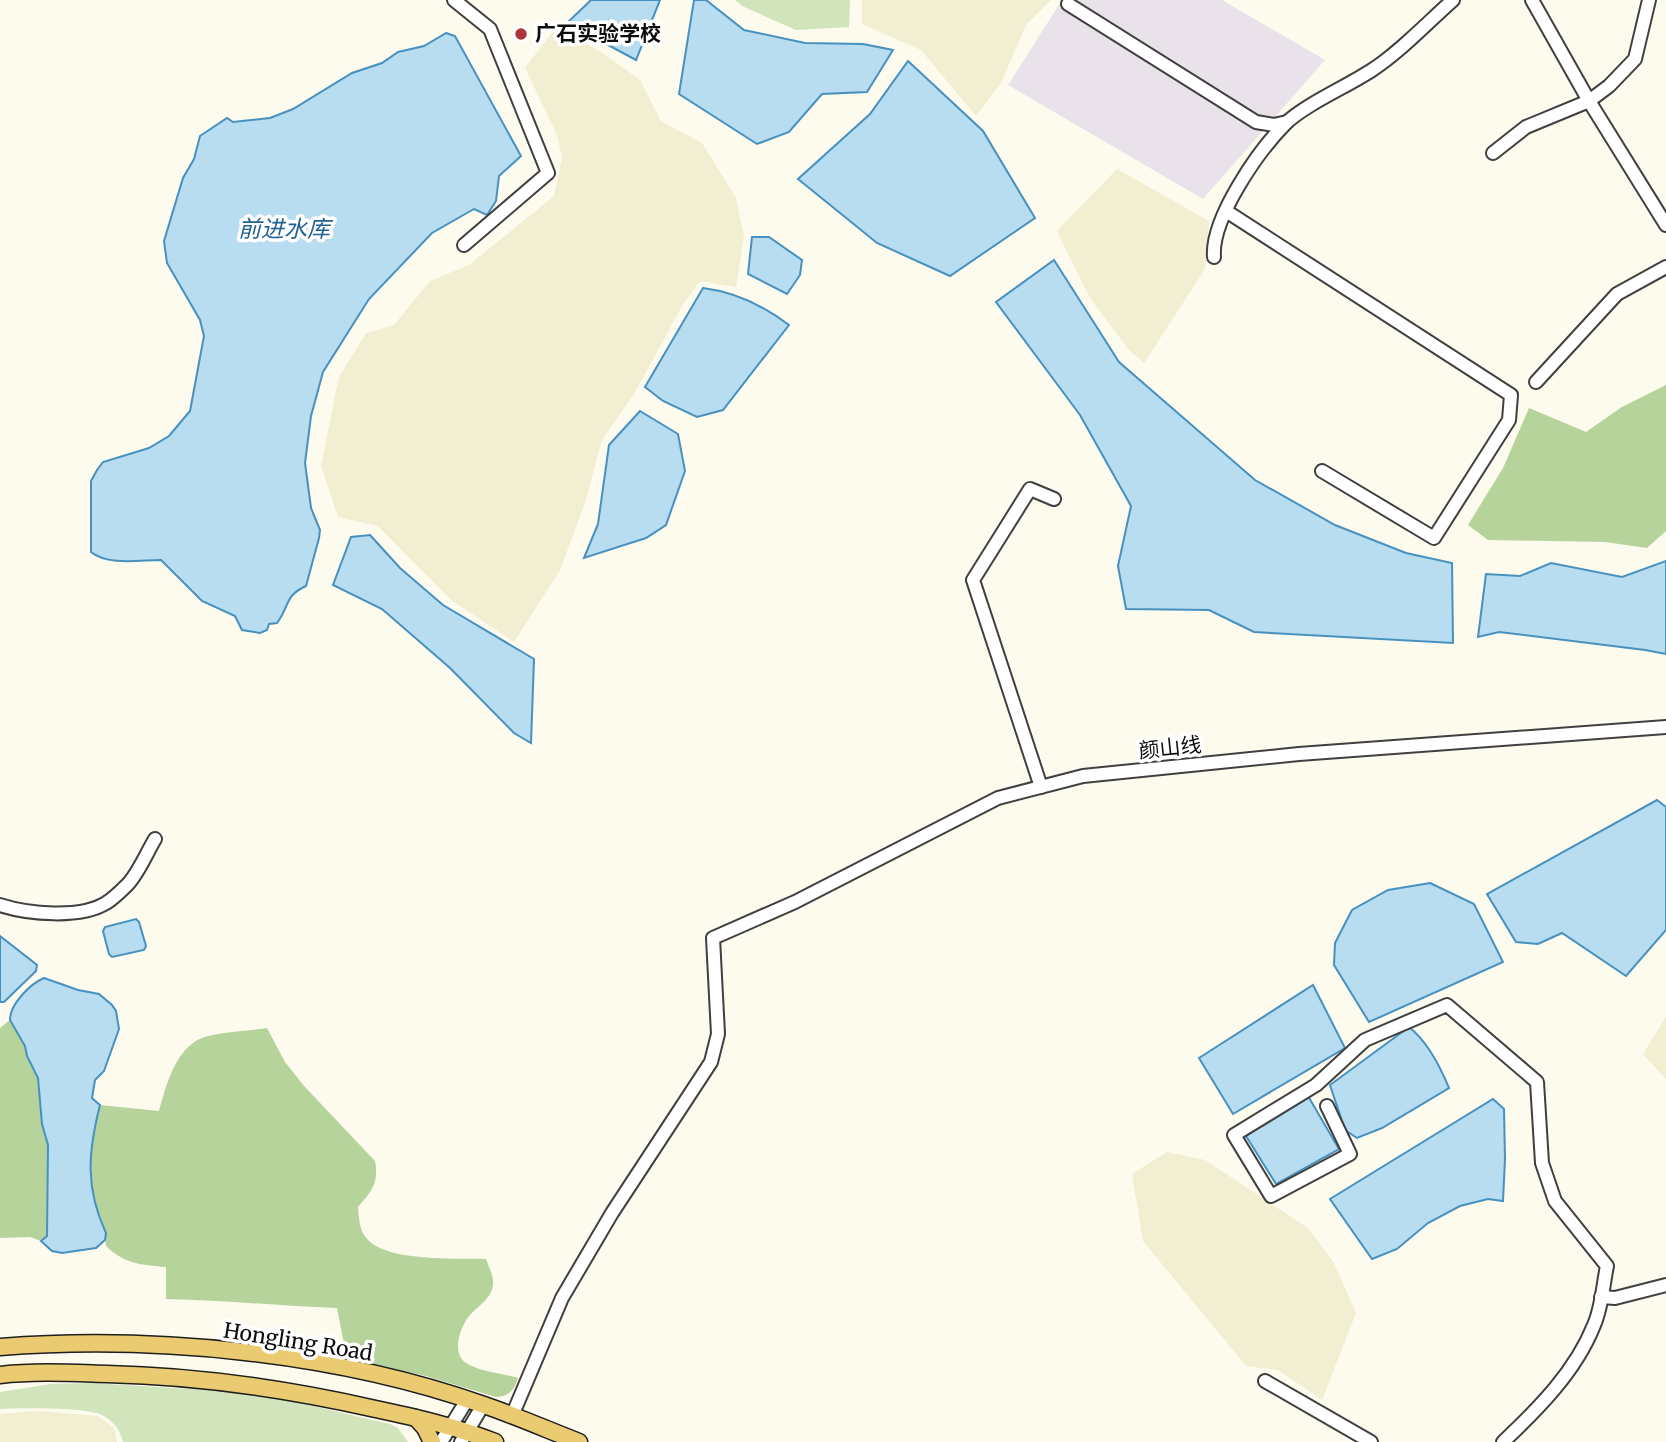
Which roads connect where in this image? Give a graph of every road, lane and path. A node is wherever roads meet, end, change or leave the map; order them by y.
1 (454, 0) edge
2 (1453, 0) edge
3 (1532, 0) edge
4 (1648, 0) edge
5 (1068, 4) dead end
6 (1589, 101) junction
7 (1287, 122) junction
8 (1493, 153) dead end
9 (1226, 211) junction
10 (1666, 225) edge
11 (464, 245) dead end
12 (1214, 257) dead end
13 (1666, 267) edge
14 (1536, 383) dead end
15 (1322, 471) dead end
16 (1054, 499) dead end
17 (1666, 727) edge
18 (1041, 787) junction
19 (155, 839) dead end
20 (0, 905) edge
21 (1327, 1106) dead end
22 (1666, 1285) edge
23 (1601, 1297) junction
24 (0, 1347) edge
25 (0, 1375) edge
26 (1265, 1381) dead end
27 (467, 1400) junction
28 (483, 1405) junction
29 (512, 1416) junction
30 (416, 1418) junction
31 (451, 1427) junction
32 (465, 1437) edge
33 (432, 1442) edge
34 (441, 1442) edge
35 (495, 1442) edge
36 (579, 1442) edge
37 (1371, 1442) edge
38 (1503, 1442) edge

1 - 11 street
2 - 7 street
3 - 6 street
4 - 6 street
5 - 7 street
6 - 8 street
6 - 10 street
7 - 9 street
9 - 12 street
9 - 15 street
13 - 14 street
16 - 18 street
17 - 18 street, 颜山线
18 - 29 street, 颜山线
19 - 20 street
21 - 23 street
22 - 23 street
23 - 38 street
24 - 27 main road, Hongling Road
25 - 30 main road
26 - 37 street
27 - 28 main road, Hongling Road
27 - 31 street
28 - 29 main road, Hongling Road
28 - 32 street
29 - 36 main road, Hongling Road
30 - 31 main road
30 - 33 main road
31 - 32 main road
31 - 34 street
32 - 35 main road

